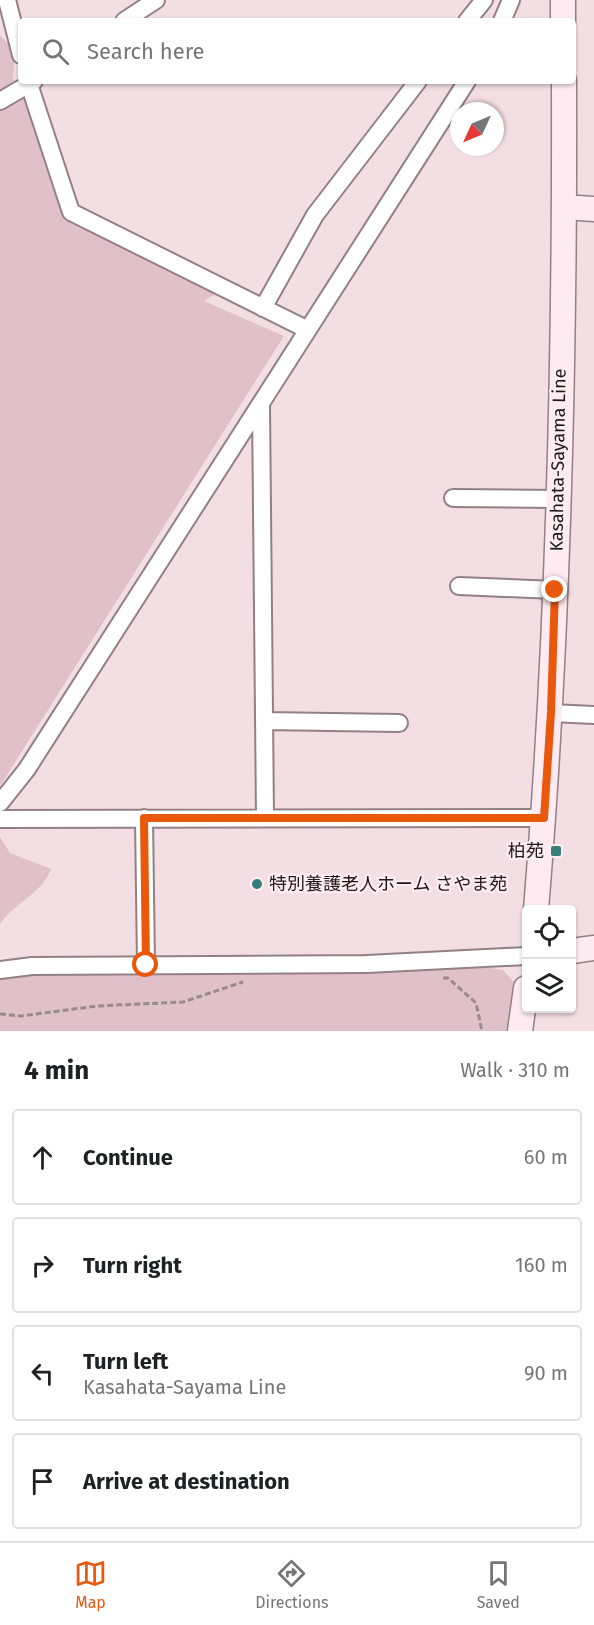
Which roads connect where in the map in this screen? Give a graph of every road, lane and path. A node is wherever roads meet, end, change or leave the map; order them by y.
1 (7, 0) edge
2 (156, 0) edge
3 (484, 0) edge
4 (511, 0) edge
5 (563, 0) edge
6 (129, 18) edge
7 (469, 18) edge
8 (503, 18) edge
9 (563, 18) edge
10 (18, 44) edge
11 (27, 84) edge
12 (31, 84) edge
13 (416, 84) edge
14 (465, 84) edge
15 (564, 84) edge
16 (0, 100) edge
17 (564, 207) junction
18 (594, 209) edge
19 (263, 308) junction
20 (306, 329) junction
21 (261, 405) junction
22 (453, 498) dead end
23 (558, 499) junction
24 (459, 586) dead end
25 (555, 590) junction
26 (551, 712) junction
27 (594, 715) edge
28 (264, 721) junction
29 (399, 723) dead end
30 (0, 802) edge
31 (144, 818) junction
32 (265, 818) junction
33 (544, 818) junction
34 (0, 819) edge
35 (536, 905) edge
36 (594, 948) edge
37 (576, 950) edge
38 (522, 956) edge
39 (146, 965) junction
40 (0, 970) edge
41 (436, 977) dead end
42 (251, 979) dead end
43 (523, 1013) edge
44 (0, 1014) edge
45 (482, 1031) edge
46 (520, 1031) edge

1 - 10 street
2 - 6 street
3 - 7 street
4 - 8 street
5 - 9 main road
11 - 16 street
12 - 19 street
13 - 19 street
14 - 20 street
15 - 17 main road, Kasahata-Sayama Line
17 - 18 main road
17 - 23 main road, Kasahata-Sayama Line
19 - 20 street
20 - 21 street
21 - 28 street
21 - 30 street
22 - 23 street
23 - 25 main road, Kasahata-Sayama Line
24 - 25 street
25 - 26 main road, Kasahata-Sayama Line
26 - 27 street
26 - 33 main road, Kasahata-Sayama Line
28 - 29 street
28 - 32 street
31 - 32 street
31 - 34 street
31 - 39 street
32 - 33 street
33 - 35 main road, Kasahata-Sayama Line
36 - 37 main road
38 - 39 street
39 - 40 street
41 - 45 path
42 - 44 path
43 - 46 main road

